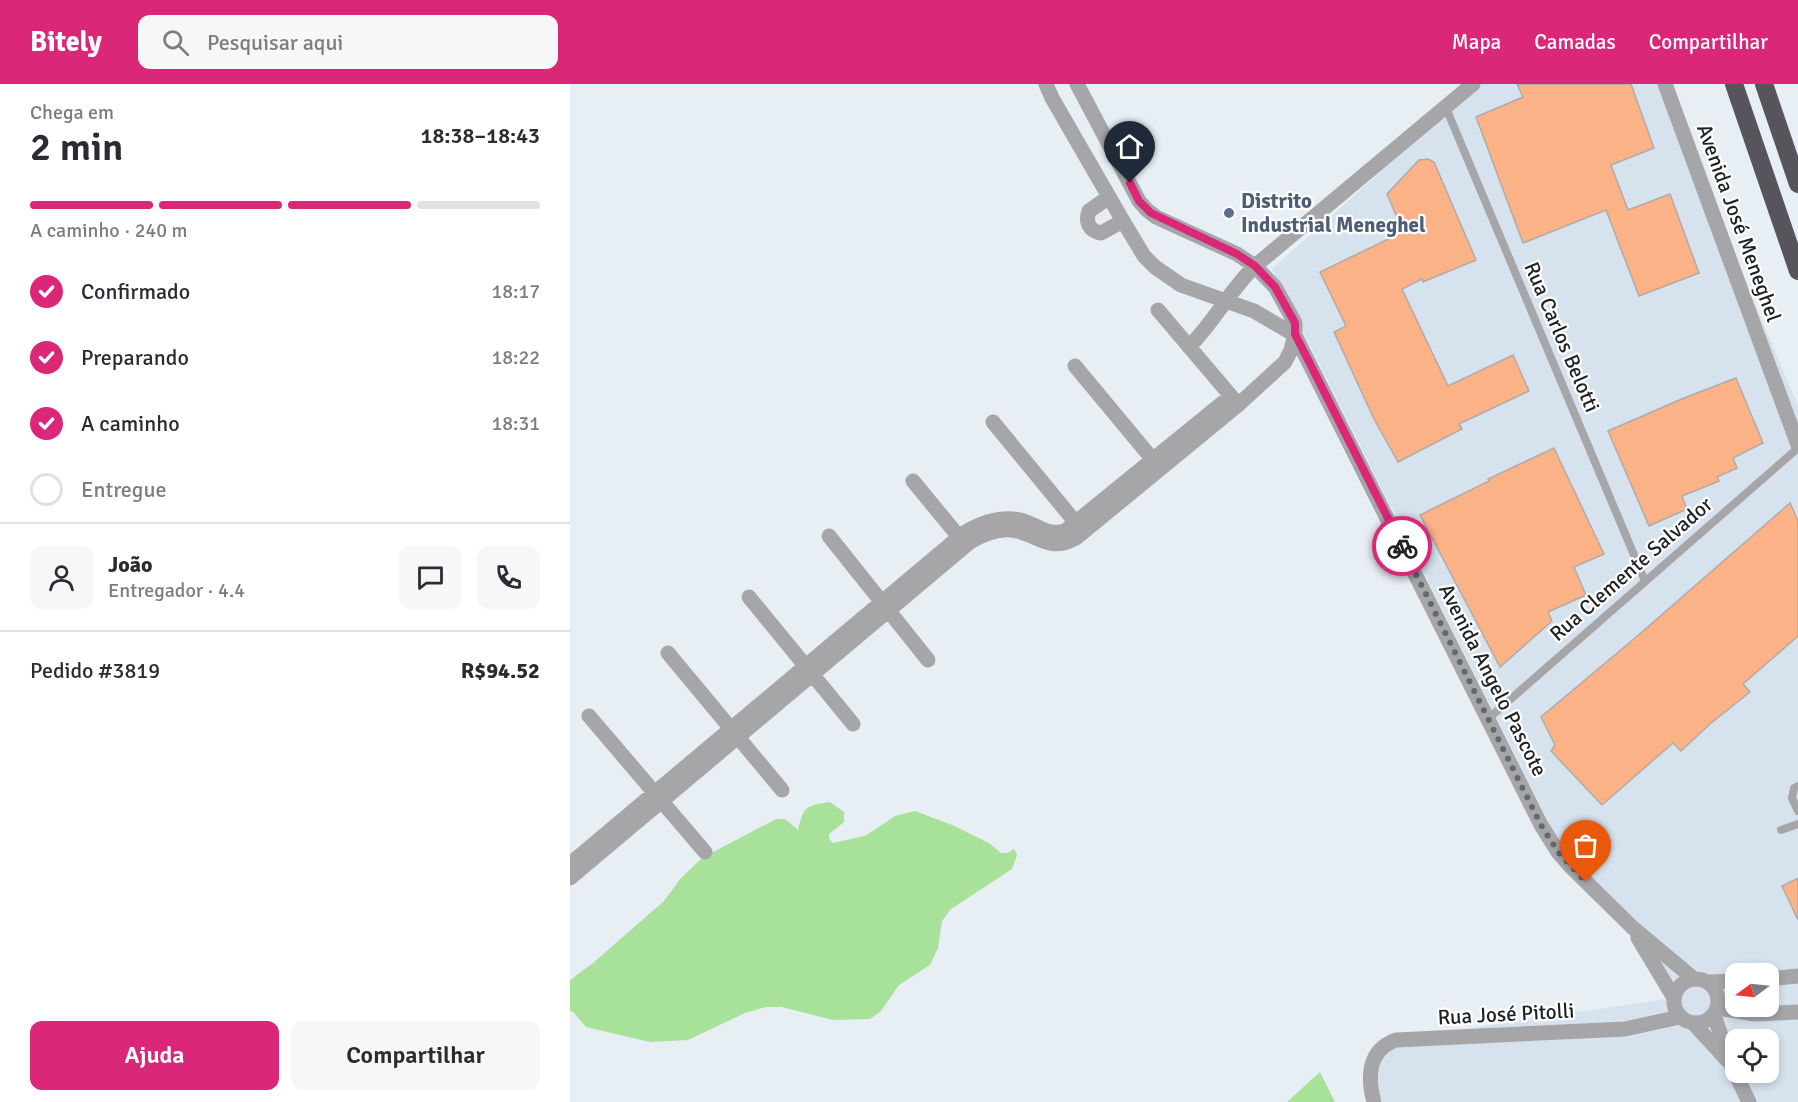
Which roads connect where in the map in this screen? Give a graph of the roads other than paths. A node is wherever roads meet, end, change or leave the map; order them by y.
1 (1046, 84) edge
2 (1077, 84) edge
3 (1473, 84) edge
4 (1665, 84) edge
5 (1734, 84) edge
6 (1764, 84) edge
7 (1446, 108) junction
8 (1798, 184) edge
9 (1109, 197) junction
10 (1123, 221) junction
11 (1255, 266) junction
12 (1798, 271) edge
13 (1224, 302) junction
14 (1158, 310) dead end
15 (1295, 334) junction
16 (1189, 346) junction
17 (1075, 366) dead end
18 (1234, 400) junction
19 (993, 422) dead end
20 (1798, 447) edge
21 (1157, 464) junction
22 (914, 481) dead end
23 (1079, 527) junction
24 (829, 536) dead end
25 (963, 541) junction
26 (1645, 581) junction
27 (749, 597) dead end
28 (885, 607) junction
29 (668, 653) dead end
30 (928, 660) dead end
31 (809, 670) junction
32 (589, 716) dead end
33 (1489, 718) junction
34 (853, 724) dead end
35 (734, 733) junction
36 (1798, 786) edge
37 (782, 790) dead end
38 (658, 797) junction
39 (1798, 811) edge
40 (1798, 824) edge
41 (1781, 830) dead end
42 (705, 852) dead end
43 (575, 860) edge
44 (570, 878) edge
45 (1632, 927) junction
46 (1798, 976) edge
47 (1779, 978) edge
48 (1701, 980) junction
49 (1725, 981) edge
50 (1674, 998) junction
51 (1716, 1011) junction
52 (1725, 1011) edge
53 (1779, 1011) edge
54 (1798, 1012) edge
55 (1680, 1017) junction
56 (1694, 1024) junction
57 (1725, 1043) edge
58 (1725, 1058) edge
59 (1740, 1083) edge
60 (1372, 1096) edge
61 (1749, 1102) edge

1 - 9 street
2 - 11 street, Avenida Angelo Pascote
3 - 7 street
4 - 20 street, Avenida José Meneghel
5 - 12 highway
6 - 8 highway
7 - 11 street
7 - 26 lane, Rua Carlos Belotti
9 - 10 street
9 - 10 street
10 - 13 street
11 - 13 street
11 - 15 street, Avenida Angelo Pascote
13 - 15 street
13 - 16 street
14 - 16 street
15 - 18 street
15 - 33 street, Avenida Angelo Pascote
16 - 18 street
17 - 21 street
18 - 21 street
19 - 23 street
20 - 26 lane, Rua Clemente Salvador
21 - 23 street
22 - 25 street
23 - 25 street
24 - 28 street
25 - 28 street
26 - 33 lane, Rua Clemente Salvador
27 - 31 street
28 - 30 street
28 - 31 street
29 - 35 street
31 - 34 street
31 - 35 street
32 - 38 street
33 - 45 street, Avenida Angelo Pascote
35 - 37 street
35 - 38 street
36 - 39 lane
38 - 42 street
38 - 43 street
40 - 41 lane
43 - 44 street
45 - 48 street, Avenida Angelo Pascote
45 - 50 street, Avenida Angelo Pascote
46 - 47 street
48 - 49 street
48 - 50 street
48 - 51 street
50 - 55 street
51 - 52 street
51 - 56 street
51 - 57 street
53 - 54 street
55 - 56 street
55 - 60 street, Rua José Pitolli
56 - 58 street
59 - 61 street

